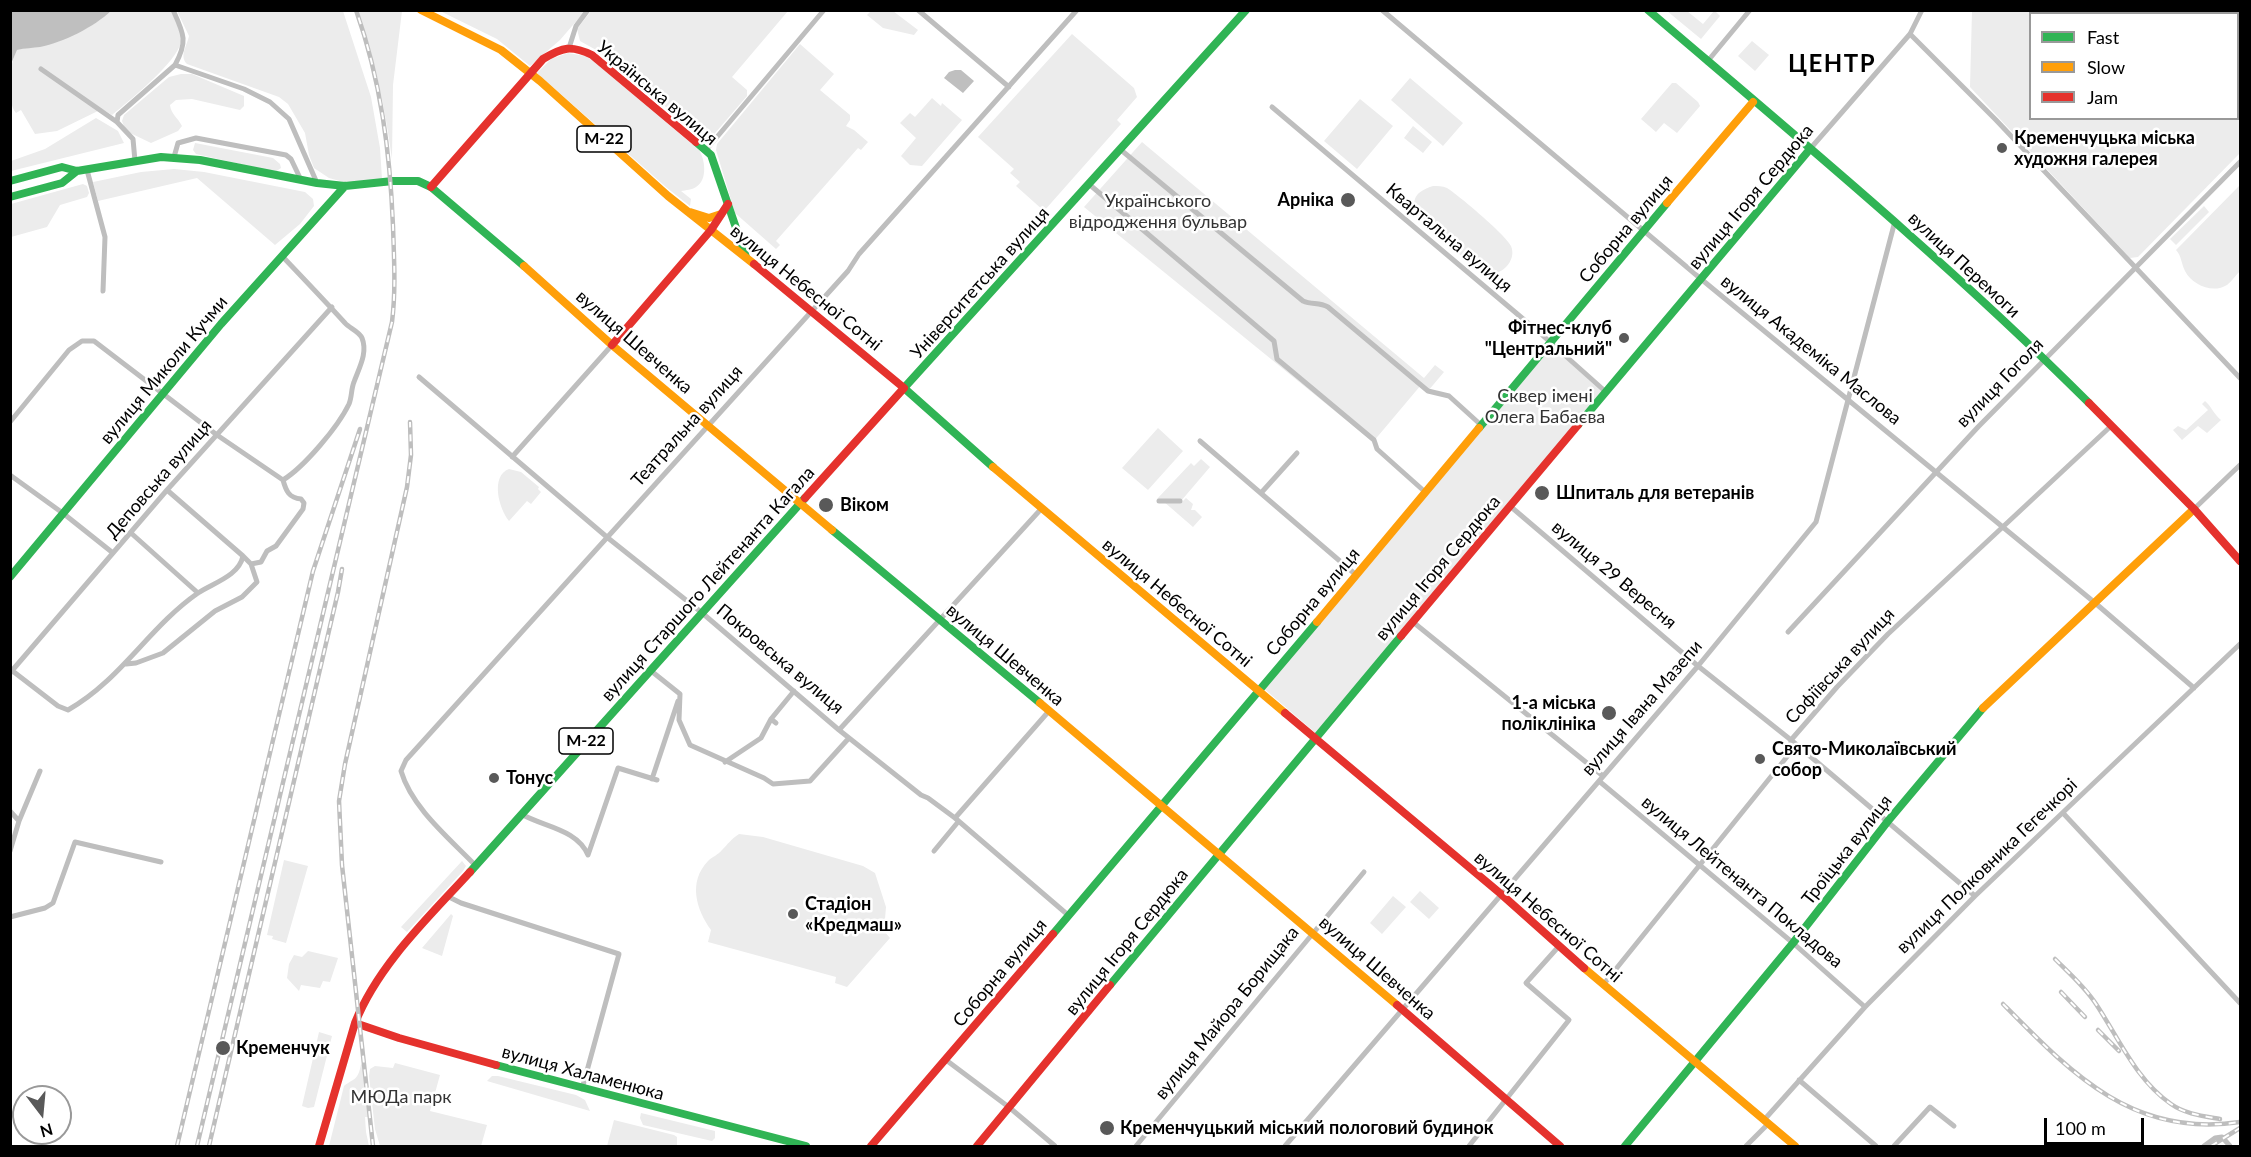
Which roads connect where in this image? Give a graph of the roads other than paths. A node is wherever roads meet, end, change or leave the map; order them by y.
1 (173, 10) edge
2 (421, 10) edge
3 (588, 10) edge
4 (824, 10) edge
5 (918, 10) edge
6 (1077, 10) edge
7 (1246, 10) edge
8 (1382, 10) edge
9 (1648, 10) edge
10 (1750, 10) edge
11 (1922, 10) edge
12 (1910, 34) junction
13 (569, 48) junction
14 (1707, 62) junction
15 (175, 65) junction
16 (40, 69) dead end
17 (1009, 87) junction
18 (1754, 102) junction
19 (1272, 107) dead end
20 (117, 122) junction
21 (1810, 149) junction
22 (706, 150) junction
23 (1121, 150) junction
24 (174, 157) junction
25 (135, 161) junction
26 (2241, 162) edge
27 (87, 170) junction
28 (77, 171) junction
29 (301, 180) junction
30 (10, 181) edge
31 (317, 183) junction
32 (1090, 185) junction
33 (345, 186) junction
34 (431, 187) junction
35 (10, 197) edge
36 (728, 204) junction
37 (685, 210) junction
38 (723, 213) junction
39 (1894, 221) junction
40 (711, 230) junction
41 (1644, 231) junction
42 (282, 256) junction
43 (746, 257) junction
44 (2137, 266) junction
45 (1701, 279) junction
46 (103, 291) dead end
47 (332, 307) junction
48 (811, 311) junction
49 (1549, 343) junction
50 (612, 345) junction
51 (2045, 359) junction
52 (419, 377) dead end
53 (2241, 378) edge
54 (904, 388) junction
55 (163, 392) junction
56 (1606, 392) junction
57 (1847, 399) junction
58 (10, 422) edge
59 (1482, 424) junction
60 (708, 425) junction
61 (2111, 426) junction
62 (217, 435) junction
63 (1200, 441) dead end
64 (1297, 453) dead end
65 (512, 457) junction
66 (2241, 465) edge
67 (1935, 472) junction
68 (10, 475) edge
69 (283, 480) junction
70 (167, 490) junction
71 (1424, 491) junction
72 (1261, 493) junction
73 (1159, 501) dead end
74 (1180, 501) dead end
75 (801, 503) junction
76 (1510, 507) junction
77 (1042, 508) junction
78 (2194, 509) junction
79 (64, 514) junction
80 (2004, 528) junction
81 (131, 533) junction
82 (608, 538) junction
83 (113, 553) junction
84 (243, 556) junction
85 (2241, 561) edge
86 (251, 564) junction
87 (1355, 574) junction
88 (10, 577) edge
89 (198, 593) junction
90 (2094, 602) junction
91 (701, 612) junction
92 (940, 620) junction
93 (1413, 622) junction
94 (1788, 632) dead end
95 (2241, 644) edge
96 (125, 664) junction
97 (1698, 666) junction
98 (650, 670) junction
99 (11, 671) edge
100 (2194, 688) junction
101 (794, 691) junction
102 (1259, 692) junction
103 (680, 694) junction
104 (1048, 711) junction
105 (839, 730) junction
106 (849, 738) junction
107 (1315, 738) junction
108 (1791, 740) junction
109 (725, 762) junction
110 (40, 771) dead end
111 (1601, 779) junction
112 (1161, 806) junction
113 (10, 811) edge
114 (2063, 813) junction
115 (521, 814) junction
116 (956, 820) junction
117 (1888, 821) junction
118 (20, 822) junction
119 (934, 850) dead end
120 (10, 851) edge
121 (1219, 854) junction
122 (161, 862) dead end
123 (475, 865) junction
124 (1700, 866) junction
125 (1364, 872) dead end
126 (1501, 894) junction
127 (447, 896) junction
128 (1975, 896) junction
129 (1068, 915) junction
130 (10, 917) edge
131 (1313, 932) junction
132 (1793, 943) junction
133 (1560, 945) junction
134 (1603, 985) junction
135 (2241, 1003) edge
136 (1865, 1007) junction
137 (1401, 1010) junction
138 (355, 1023) junction
139 (946, 1060) junction
140 (1694, 1062) junction
141 (1799, 1080) junction
142 (582, 1089) junction
143 (1506, 1099) junction
144 (1010, 1108) junction
145 (1766, 1122) junction
146 (1954, 1126) dead end
147 (319, 1146) edge
148 (806, 1146) edge
149 (871, 1146) edge
150 (977, 1146) edge
151 (1055, 1146) edge
152 (1136, 1146) edge
153 (1286, 1146) edge
154 (1468, 1146) edge
155 (1560, 1146) edge
156 (1625, 1146) edge
157 (1746, 1146) edge
158 (1795, 1146) edge
159 (1876, 1146) edge
160 (1894, 1146) edge
161 (2204, 1146) edge
162 (2230, 1146) edge

1 - 15 street
2 - 37 main road, вулиця Небесної Сотні / М-22
3 - 13 street
4 - 22 street
5 - 17 street
6 - 17 street, Театральна вулиця
7 - 23 main road, Університетська вулиця
8 - 41 street, вулиця Академіка Маслова
9 - 14 main road, вулиця Перемоги
10 - 14 street
11 - 12 street, вулиця Ігоря Сердюка
12 - 21 street, вулиця Ігоря Сердюка
12 - 44 street
13 - 22 main road, Українська вулиця
13 - 34 main road, Українська вулиця
14 - 18 main road, вулиця Перемоги
15 - 20 street
15 - 31 street
16 - 20 street
17 - 48 street, Театральна вулиця
18 - 21 main road, вулиця Перемоги
18 - 41 main road, Соборна вулиця
19 - 49 street, Квартальна вулиця
20 - 25 street
21 - 39 main road, вулиця Перемоги
21 - 45 main road, вулиця Ігоря Сердюка
22 - 36 main road, Українська вулиця
23 - 32 main road, Університетська вулиця
23 - 59 street
24 - 25 main road
24 - 29 main road
24 - 29 street
25 - 27 main road
26 - 44 street, вулиця Гоголя
27 - 28 main road
27 - 46 street
28 - 30 main road
28 - 35 main road
29 - 31 main road
31 - 33 main road
32 - 54 main road, Університетська вулиця
32 - 71 street
33 - 34 main road
33 - 42 main road, вулиця Миколи Кучми
34 - 50 main road, вулиця Шевченка
36 - 38 main road
36 - 43 main road, Українська вулиця
37 - 38 main road
37 - 40 main road, вулиця Небесної Сотні / М-22
38 - 40 main road
39 - 51 main road, вулиця Перемоги
39 - 57 street, вулиця Івана Мазепи
40 - 43 main road, вулиця Небесної Сотні / М-22
40 - 50 main road
41 - 45 street, вулиця Академіка Маслова
41 - 49 main road, Соборна вулиця
42 - 47 street
42 - 55 main road, вулиця Миколи Кучми
43 - 48 main road, вулиця Небесної Сотні / М-22
44 - 51 street, вулиця Гоголя
44 - 53 street
45 - 56 main road, вулиця Ігоря Сердюка
45 - 57 street, вулиця Академіка Маслова
47 - 62 street, Деповська вулиця
47 - 69 street
48 - 54 main road, вулиця Небесної Сотні / М-22
48 - 60 street, Театральна вулиця
49 - 56 street, Квартальна вулиця
49 - 59 main road, Соборна вулиця
50 - 60 main road, вулиця Шевченка
50 - 65 street
51 - 61 main road, вулиця Перемоги
51 - 67 street, вулиця Гоголя
52 - 65 street, Покровська вулиця
54 - 75 main road, вулиця Старшого Лейтенанта Кагала / М-22
54 - 77 main road, вулиця Небесної Сотні / М-22
55 - 58 street
55 - 62 street
55 - 79 main road, вулиця Миколи Кучми
56 - 76 main road, вулиця Ігоря Сердюка
57 - 67 street, вулиця Академіка Маслова
57 - 97 street, вулиця Івана Мазепи
59 - 71 main road, Соборна вулиця
60 - 75 main road, вулиця Шевченка
60 - 82 street, Театральна вулиця
61 - 78 main road, вулиця Перемоги
61 - 80 street, Софіївська вулиця
62 - 69 street
62 - 70 street, Деповська вулиця
63 - 72 street
64 - 72 street
65 - 82 street, Покровська вулиця
66 - 78 street, Троїцька вулиця
67 - 80 street, вулиця Академіка Маслова
67 - 94 street, вулиця Гоголя
68 - 79 street
69 - 86 street
70 - 81 street, Деповська вулиця
70 - 84 street
71 - 87 main road, Соборна вулиця
72 - 87 street
73 - 74 street
75 - 91 main road, вулиця Старшого Лейтенанта Кагала / М-22
75 - 92 main road, вулиця Шевченка
76 - 93 main road, вулиця Ігоря Сердюка
76 - 97 street, вулиця 29 Вересня
77 - 92 street
77 - 102 main road, вулиця Небесної Сотні / М-22
78 - 85 main road, вулиця Перемоги
78 - 90 main road, Троїцька вулиця
79 - 83 street
79 - 88 main road, вулиця Миколи Кучми
80 - 90 street, вулиця Академіка Маслова
80 - 108 street, Софіївська вулиця
81 - 83 street, Деповська вулиця
81 - 89 street
82 - 91 street, Покровська вулиця
82 - 123 street, Театральна вулиця
83 - 99 street, Деповська вулиця
84 - 86 street
84 - 89 street
86 - 96 street
87 - 102 main road, Соборна вулиця
89 - 96 street
90 - 100 street, вулиця Академіка Маслова
90 - 117 main road, Троїцька вулиця
91 - 98 main road, вулиця Старшого Лейтенанта Кагала / М-22
91 - 101 street, Покровська вулиця
92 - 104 main road, вулиця Шевченка
92 - 105 street
93 - 107 main road, вулиця Ігоря Сердюка
93 - 111 street, вулиця Лейтенанта Покладова
95 - 100 street, вулиця Полковника Гегечкорі
96 - 99 street
97 - 108 street, вулиця 29 Вересня
97 - 111 street, вулиця Івана Мазепи
98 - 103 street
98 - 115 main road, вулиця Старшого Лейтенанта Кагала / М-22
100 - 114 street, вулиця Полковника Гегечкорі
101 - 105 street, Покровська вулиця
101 - 109 street
102 - 107 main road, вулиця Небесної Сотні / М-22
102 - 112 main road, Соборна вулиця
103 - 109 street
103 - 115 street
104 - 112 main road, вулиця Шевченка
104 - 116 street
105 - 106 street, Покровська вулиця
106 - 109 street
106 - 116 street, Покровська вулиця
107 - 121 main road, вулиця Ігоря Сердюка
107 - 126 main road, вулиця Небесної Сотні
108 - 117 street, вулиця 29 Вересня
108 - 124 street, Софіївська вулиця
110 - 118 street
111 - 124 street, вулиця Лейтенанта Покладова
111 - 126 street, вулиця Івана Мазепи
112 - 121 main road, вулиця Шевченка
112 - 129 main road, Соборна вулиця
113 - 118 street
114 - 128 street, вулиця Полковника Гегечкорі
114 - 135 street
115 - 123 main road, вулиця Старшого Лейтенанта Кагала / М-22
116 - 119 street
116 - 129 street, Покровська вулиця
117 - 128 street, вулиця 29 Вересня
117 - 132 main road, Троїцька вулиця
118 - 120 street
121 - 131 main road, вулиця Шевченка
121 - 144 main road, вулиця Ігоря Сердюка
122 - 130 street
123 - 127 main road, вулиця Старшого Лейтенанта Кагала / М-22
124 - 132 street, вулиця Лейтенанта Покладова
124 - 134 street, Софіївська вулиця
125 - 131 street, вулиця Майора Борищака
126 - 133 main road, вулиця Небесної Сотні
126 - 137 street, вулиця Івана Мазепи
127 - 138 main road, вулиця Старшого Лейтенанта Кагала / М-22
127 - 142 street
128 - 136 street, вулиця Полковника Гегечкорі
129 - 139 main road, Соборна вулиця
131 - 137 main road, вулиця Шевченка
131 - 152 street, вулиця Майора Борищака
132 - 136 street, вулиця Лейтенанта Покладова
132 - 140 main road, Троїцька вулиця
133 - 134 main road, вулиця Небесної Сотні
133 - 143 street
134 - 140 main road, вулиця Небесної Сотні
136 - 141 street, вулиця Полковника Гегечкорі
137 - 143 main road, вулиця Шевченка
137 - 153 street, вулиця Івана Мазепи
138 - 142 main road, вулиця Халаменюка
138 - 147 main road, вулиця Старшого Лейтенанта Кагала
139 - 144 street
139 - 149 main road, Соборна вулиця
140 - 145 main road, вулиця Небесної Сотні
140 - 156 main road, Троїцька вулиця
141 - 145 street, вулиця Полковника Гегечкорі
141 - 159 street
142 - 148 main road, вулиця Халаменюка
143 - 154 street
143 - 155 main road, вулиця Шевченка
144 - 150 main road, вулиця Ігоря Сердюка
144 - 151 street
145 - 157 street, вулиця Полковника Гегечкорі
145 - 158 main road, вулиця Небесної Сотні
146 - 160 street
161 - 162 street

